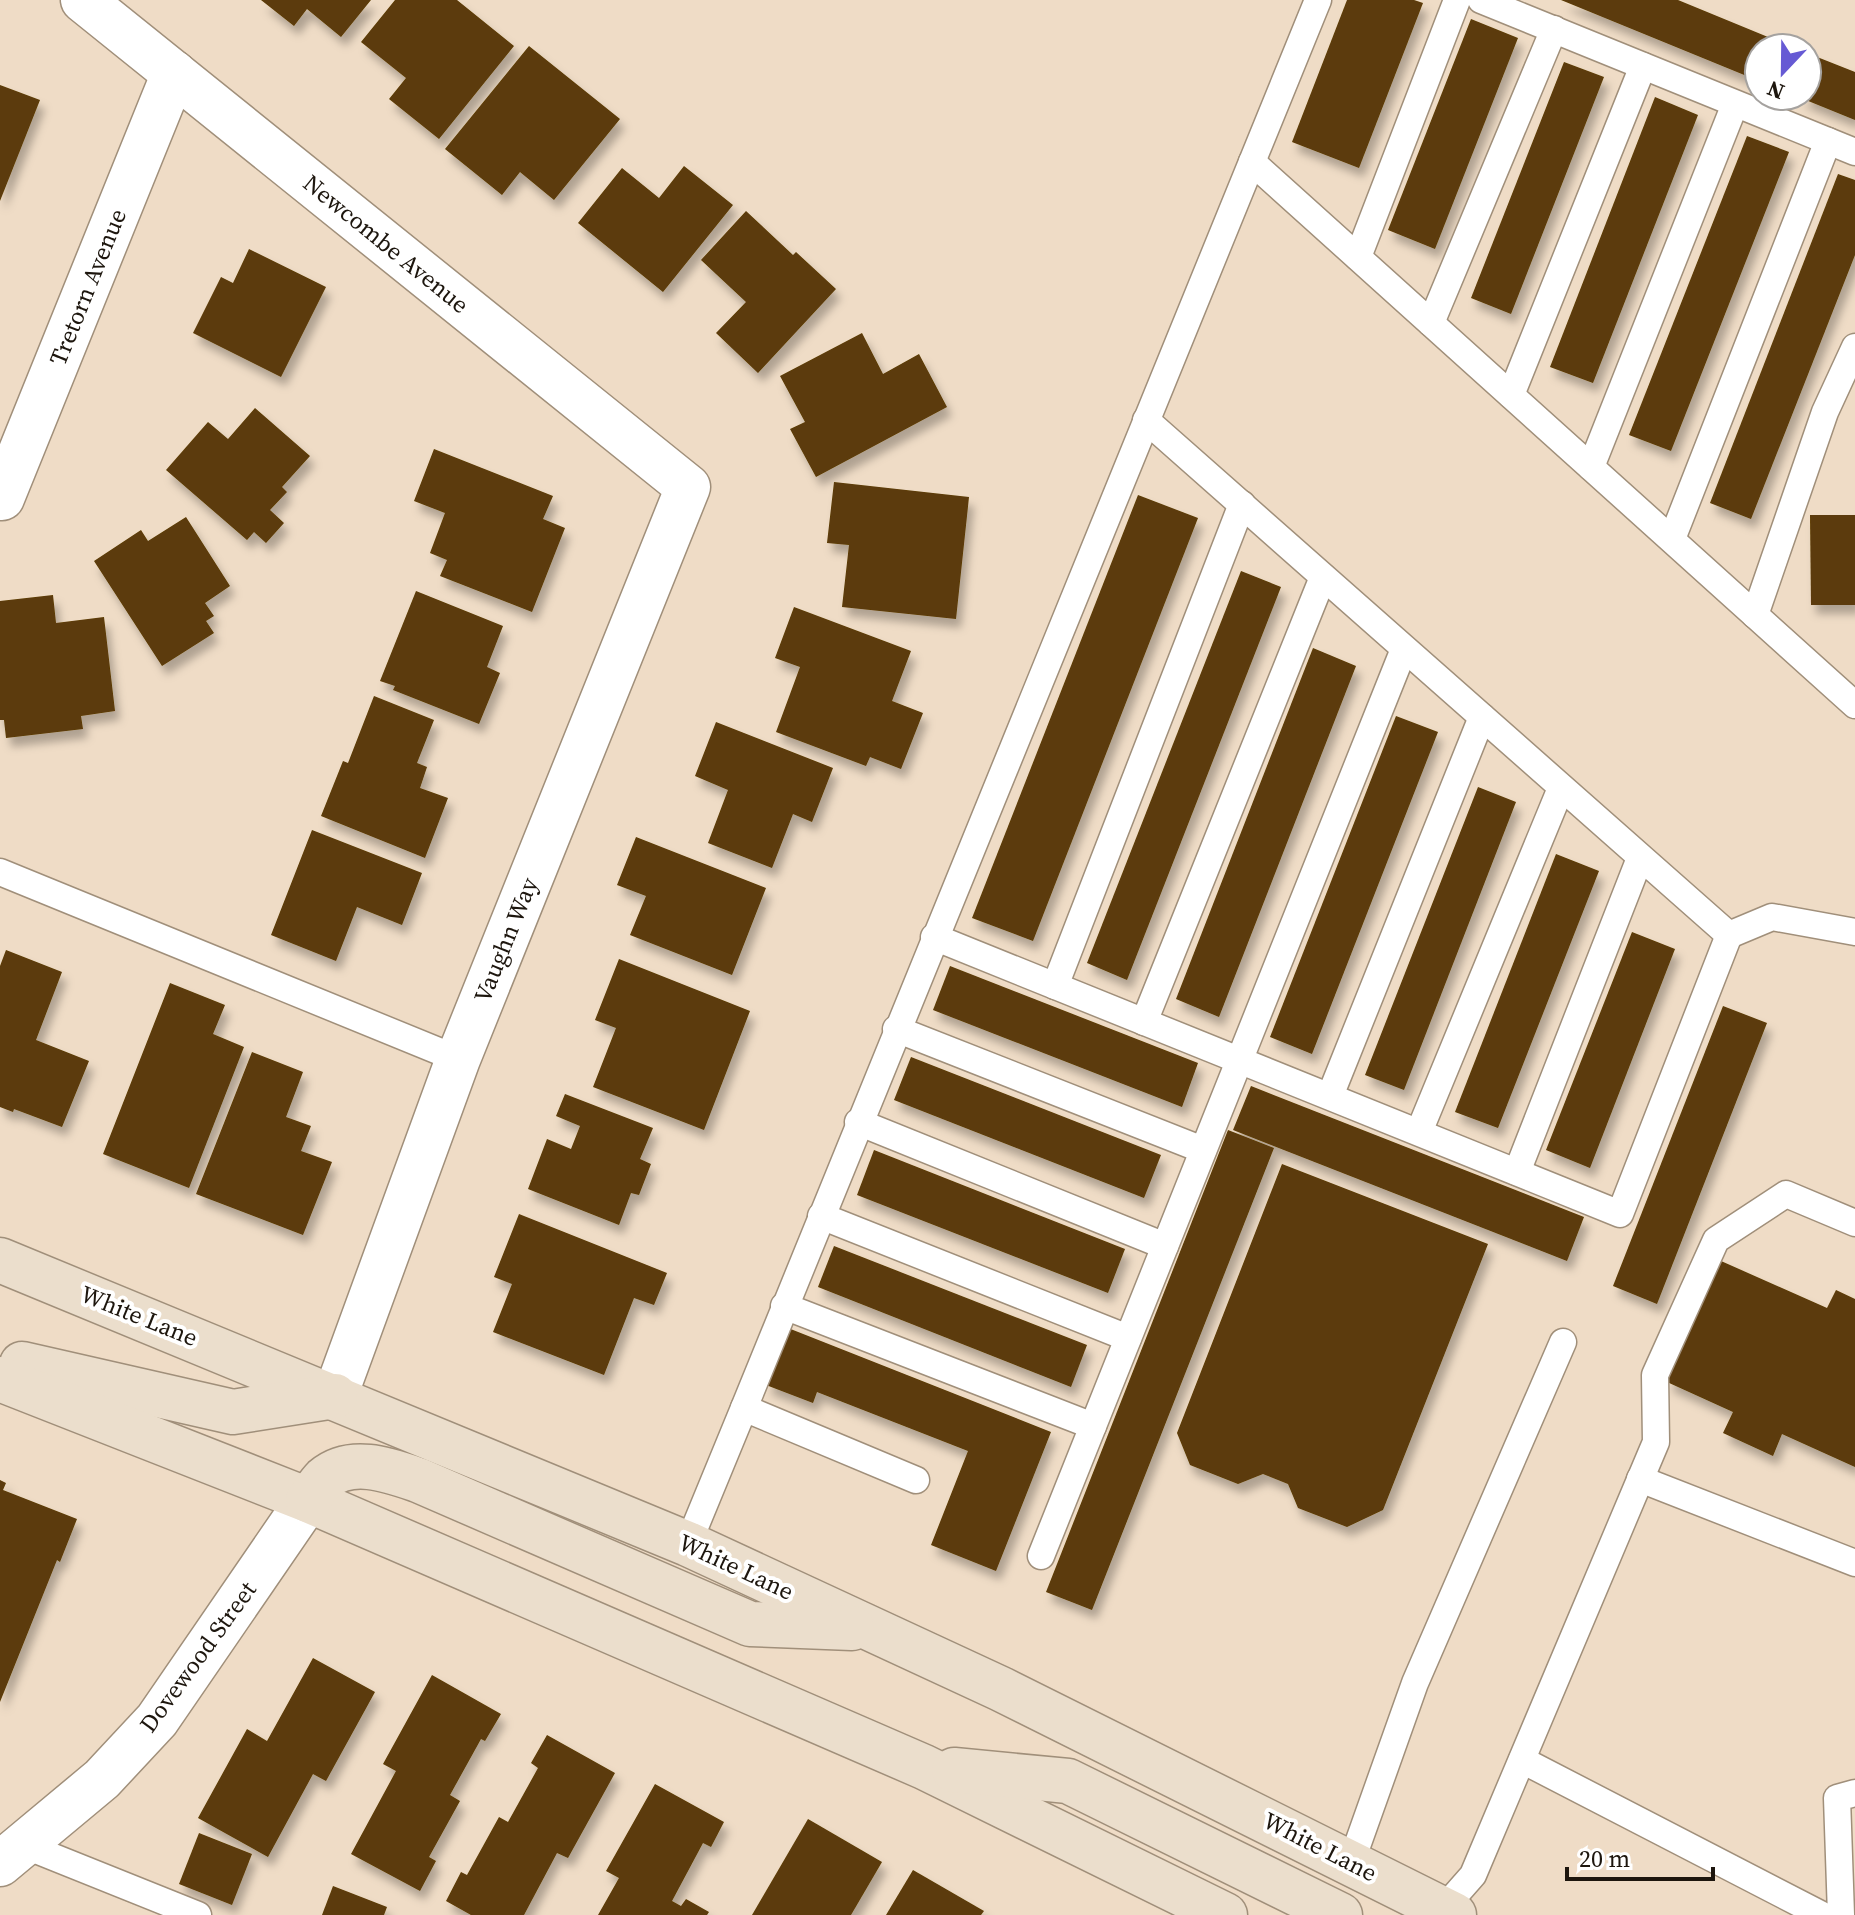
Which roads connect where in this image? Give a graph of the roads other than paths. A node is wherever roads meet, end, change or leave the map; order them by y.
1 (83, 0) edge
2 (1318, 0) edge
3 (1457, 0) edge
4 (1481, 0) edge
5 (1554, 29) junction
6 (1643, 66) junction
7 (174, 73) junction
8 (1735, 104) junction
9 (1828, 141) junction
10 (1855, 152) edge
11 (1252, 162) junction
12 (1358, 257) junction
13 (1431, 323) junction
14 (1855, 347) edge
15 (1511, 395) junction
16 (1146, 420) junction
17 (1591, 467) junction
18 (688, 487) joint
19 (0, 497) edge
20 (1242, 504) junction
21 (1672, 539) junction
22 (1323, 577) junction
23 (1755, 615) junction
24 (1404, 649) junction
25 (1855, 705) edge
26 (1482, 717) junction
27 (1561, 788) junction
28 (1640, 858) junction
29 (0, 872) edge
30 (1855, 932) edge
31 (1729, 935) junction
32 (934, 937) junction
33 (1055, 986) junction
34 (1144, 1022) junction
35 (896, 1029) junction
36 (458, 1059) junction
37 (1239, 1061) junction
38 (1330, 1096) junction
39 (858, 1122) junction
40 (1419, 1132) junction
41 (1203, 1150) junction
42 (1517, 1172) junction
43 (821, 1216) junction
44 (1855, 1223) edge
45 (1165, 1246) junction
46 (0, 1260) edge
47 (784, 1306) junction
48 (1128, 1338) junction
49 (1563, 1342) dead end
50 (0, 1359) edge
51 (0, 1379) edge
52 (335, 1396) junction
53 (744, 1408) junction
54 (1093, 1426) junction
55 (1640, 1479) junction
56 (916, 1480) dead end
57 (308, 1500) junction
58 (688, 1544) junction
59 (1041, 1556) dead end
60 (1855, 1563) edge
61 (870, 1629) junction
62 (1522, 1760) junction
63 (924, 1767) junction
64 (1855, 1793) edge
65 (8, 1848) edge
66 (1351, 1863) junction
67 (1442, 1913) edge
68 (198, 1915) edge
69 (1225, 1915) edge
70 (1340, 1915) edge
71 (1822, 1915) edge
72 (1841, 1915) edge

1 - 7 street, Newcombe Avenue
2 - 11 lane
3 - 12 lane
4 - 5 lane
5 - 6 lane
5 - 13 lane
6 - 8 lane
6 - 15 lane
7 - 18 street, Newcombe Avenue
7 - 19 street, Tretorn Avenue
8 - 9 lane
8 - 17 lane
9 - 10 lane
9 - 21 lane
11 - 12 lane
11 - 16 lane
12 - 13 lane
13 - 15 lane
14 - 23 lane
15 - 17 lane
16 - 20 lane
16 - 32 lane
17 - 21 lane
18 - 36 street, Vaughn Way
20 - 22 lane
20 - 33 lane
21 - 23 lane
22 - 24 lane
22 - 34 lane
23 - 25 lane
24 - 26 lane
24 - 37 lane
26 - 27 lane
26 - 38 lane
27 - 28 lane
27 - 40 lane
28 - 31 lane
28 - 42 lane
29 - 36 lane
30 - 31 lane
31 - 42 lane
32 - 33 lane
32 - 35 lane
33 - 34 lane
34 - 37 lane
35 - 39 lane
35 - 41 lane
36 - 52 street, Vaughn Way
37 - 38 lane
37 - 41 lane
38 - 40 lane
39 - 43 lane
39 - 45 lane
40 - 42 lane
41 - 45 lane
43 - 47 lane
43 - 48 lane
44 - 55 lane
45 - 48 lane
46 - 52 main road, White Lane
47 - 53 lane
47 - 54 lane
48 - 54 lane
49 - 66 lane
50 - 52 main road
51 - 57 main road
52 - 58 main road, White Lane
53 - 56 lane
53 - 58 lane
54 - 59 lane
55 - 60 lane
55 - 62 lane
57 - 61 main road
57 - 63 main road
57 - 65 street, Dovewood Street
58 - 61 main road, White Lane
61 - 66 main road, White Lane
62 - 67 lane
62 - 71 lane
63 - 69 main road
63 - 70 main road
64 - 72 lane
65 - 68 lane
66 - 67 main road, White Lane

